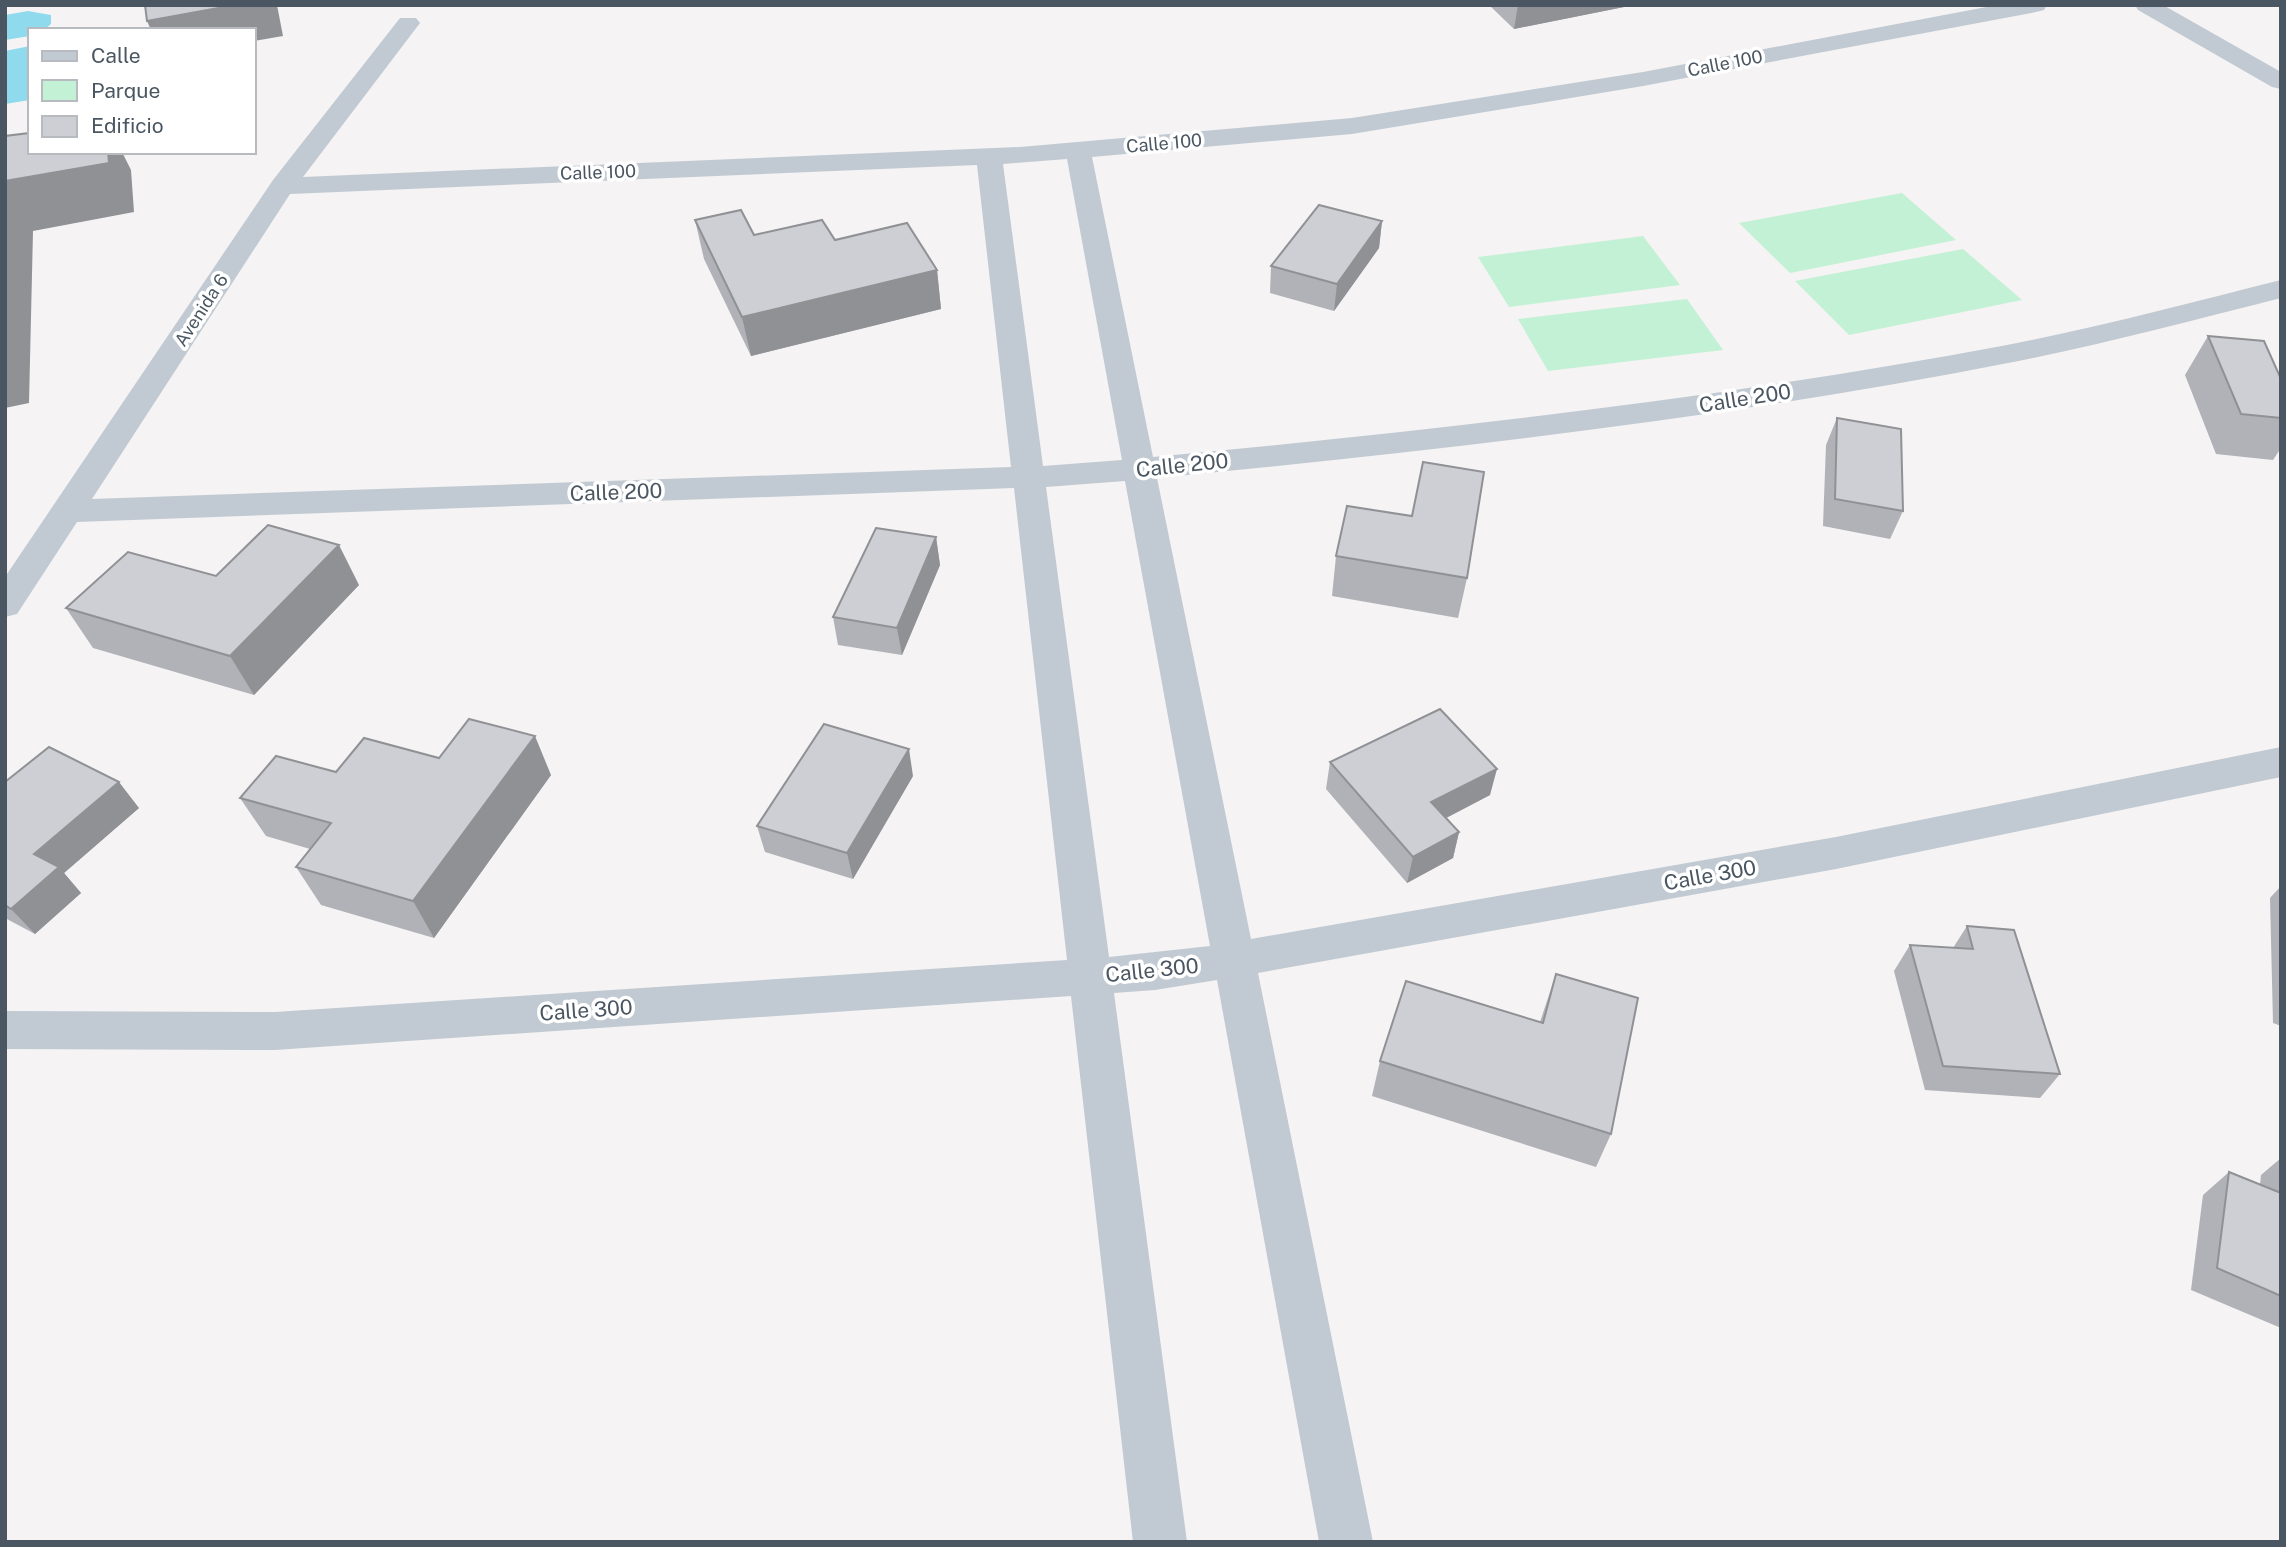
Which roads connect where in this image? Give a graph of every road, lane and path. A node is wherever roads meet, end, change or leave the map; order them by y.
1 (2036, 5) edge
2 (2146, 5) edge
3 (408, 23) dead end
4 (2281, 82) edge
5 (1078, 150) junction
6 (989, 156) junction
7 (282, 186) junction
8 (2281, 289) edge
9 (1140, 470) junction
10 (1029, 477) junction
11 (68, 511) junction
12 (5, 606) edge
13 (2281, 762) edge
14 (1234, 960) junction
15 (1090, 976) junction
16 (5, 1030) edge
17 (1160, 1542) edge
18 (1346, 1542) edge

1 - 5 street, Calle 100
2 - 4 street
3 - 7 street, Avenida 6
5 - 6 street, Calle 100
5 - 9 street
6 - 7 street, Calle 100
6 - 10 street
7 - 11 street, Avenida 6
8 - 9 street, Calle 200
9 - 10 street, Calle 200
9 - 14 street
10 - 11 street, Calle 200
10 - 15 street
11 - 12 street, Avenida 6
13 - 14 street, Calle 300
14 - 15 street, Calle 300
14 - 18 street
15 - 16 street, Calle 300
15 - 17 street

